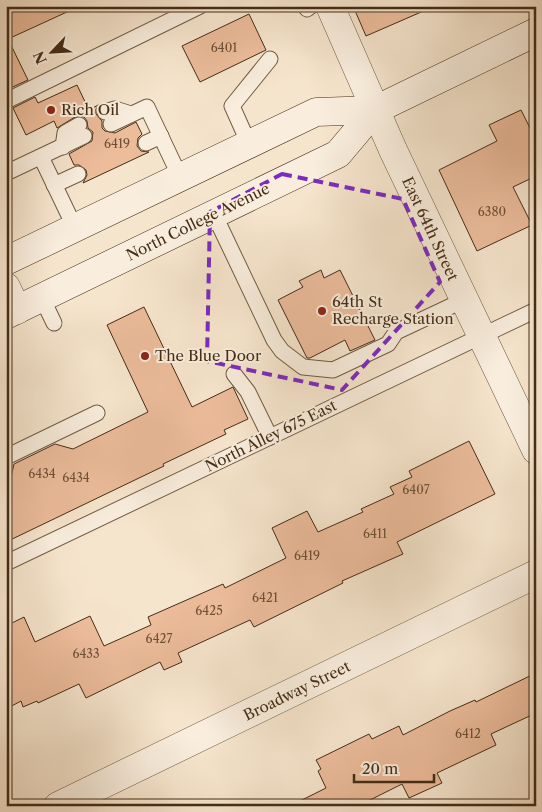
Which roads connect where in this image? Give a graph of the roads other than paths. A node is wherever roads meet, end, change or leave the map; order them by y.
1 (200, 6) edge
2 (316, 7) edge
3 (536, 32) edge
4 (270, 59) dead end
5 (6, 100) edge
6 (375, 110) junction
7 (108, 118) dead end
8 (82, 131) dead end
9 (161, 136) junction
10 (146, 142) dead end
11 (249, 144) junction
12 (41, 156) junction
13 (6, 173) edge
14 (78, 174) dead end
15 (180, 177) junction
16 (54, 185) junction
17 (214, 214) junction
18 (75, 228) junction
19 (6, 261) edge
20 (42, 298) junction
21 (464, 300) junction
22 (10, 304) edge
23 (536, 310) edge
24 (54, 323) dead end
25 (480, 336) junction
26 (234, 374) dead end
27 (97, 413) dead end
28 (270, 437) junction
29 (536, 450) edge
30 (6, 457) edge
31 (6, 563) edge
32 (536, 574) edge
33 (58, 806) edge

1 - 5 lane
2 - 6 street, East 64th Street
3 - 6 street, North College Avenue
4 - 11 lane
6 - 11 street, North College Avenue
6 - 17 street, North College Avenue
6 - 21 street, East 64th Street
7 - 9 lane
8 - 12 lane
9 - 10 lane
9 - 15 lane
11 - 15 street, North College Avenue
12 - 13 lane
12 - 16 lane
14 - 16 lane
15 - 18 street, North College Avenue
16 - 18 lane
17 - 20 street, North College Avenue
17 - 21 lane
18 - 19 street, North College Avenue
20 - 22 street, North College Avenue
20 - 24 lane
21 - 25 street, East 64th Street
23 - 25 lane, North Alley 675 East
25 - 28 lane, North Alley 675 East
25 - 29 street, East 64th Street
26 - 28 lane
27 - 30 lane
28 - 31 lane, North Alley 675 East
32 - 33 street, Broadway Street

